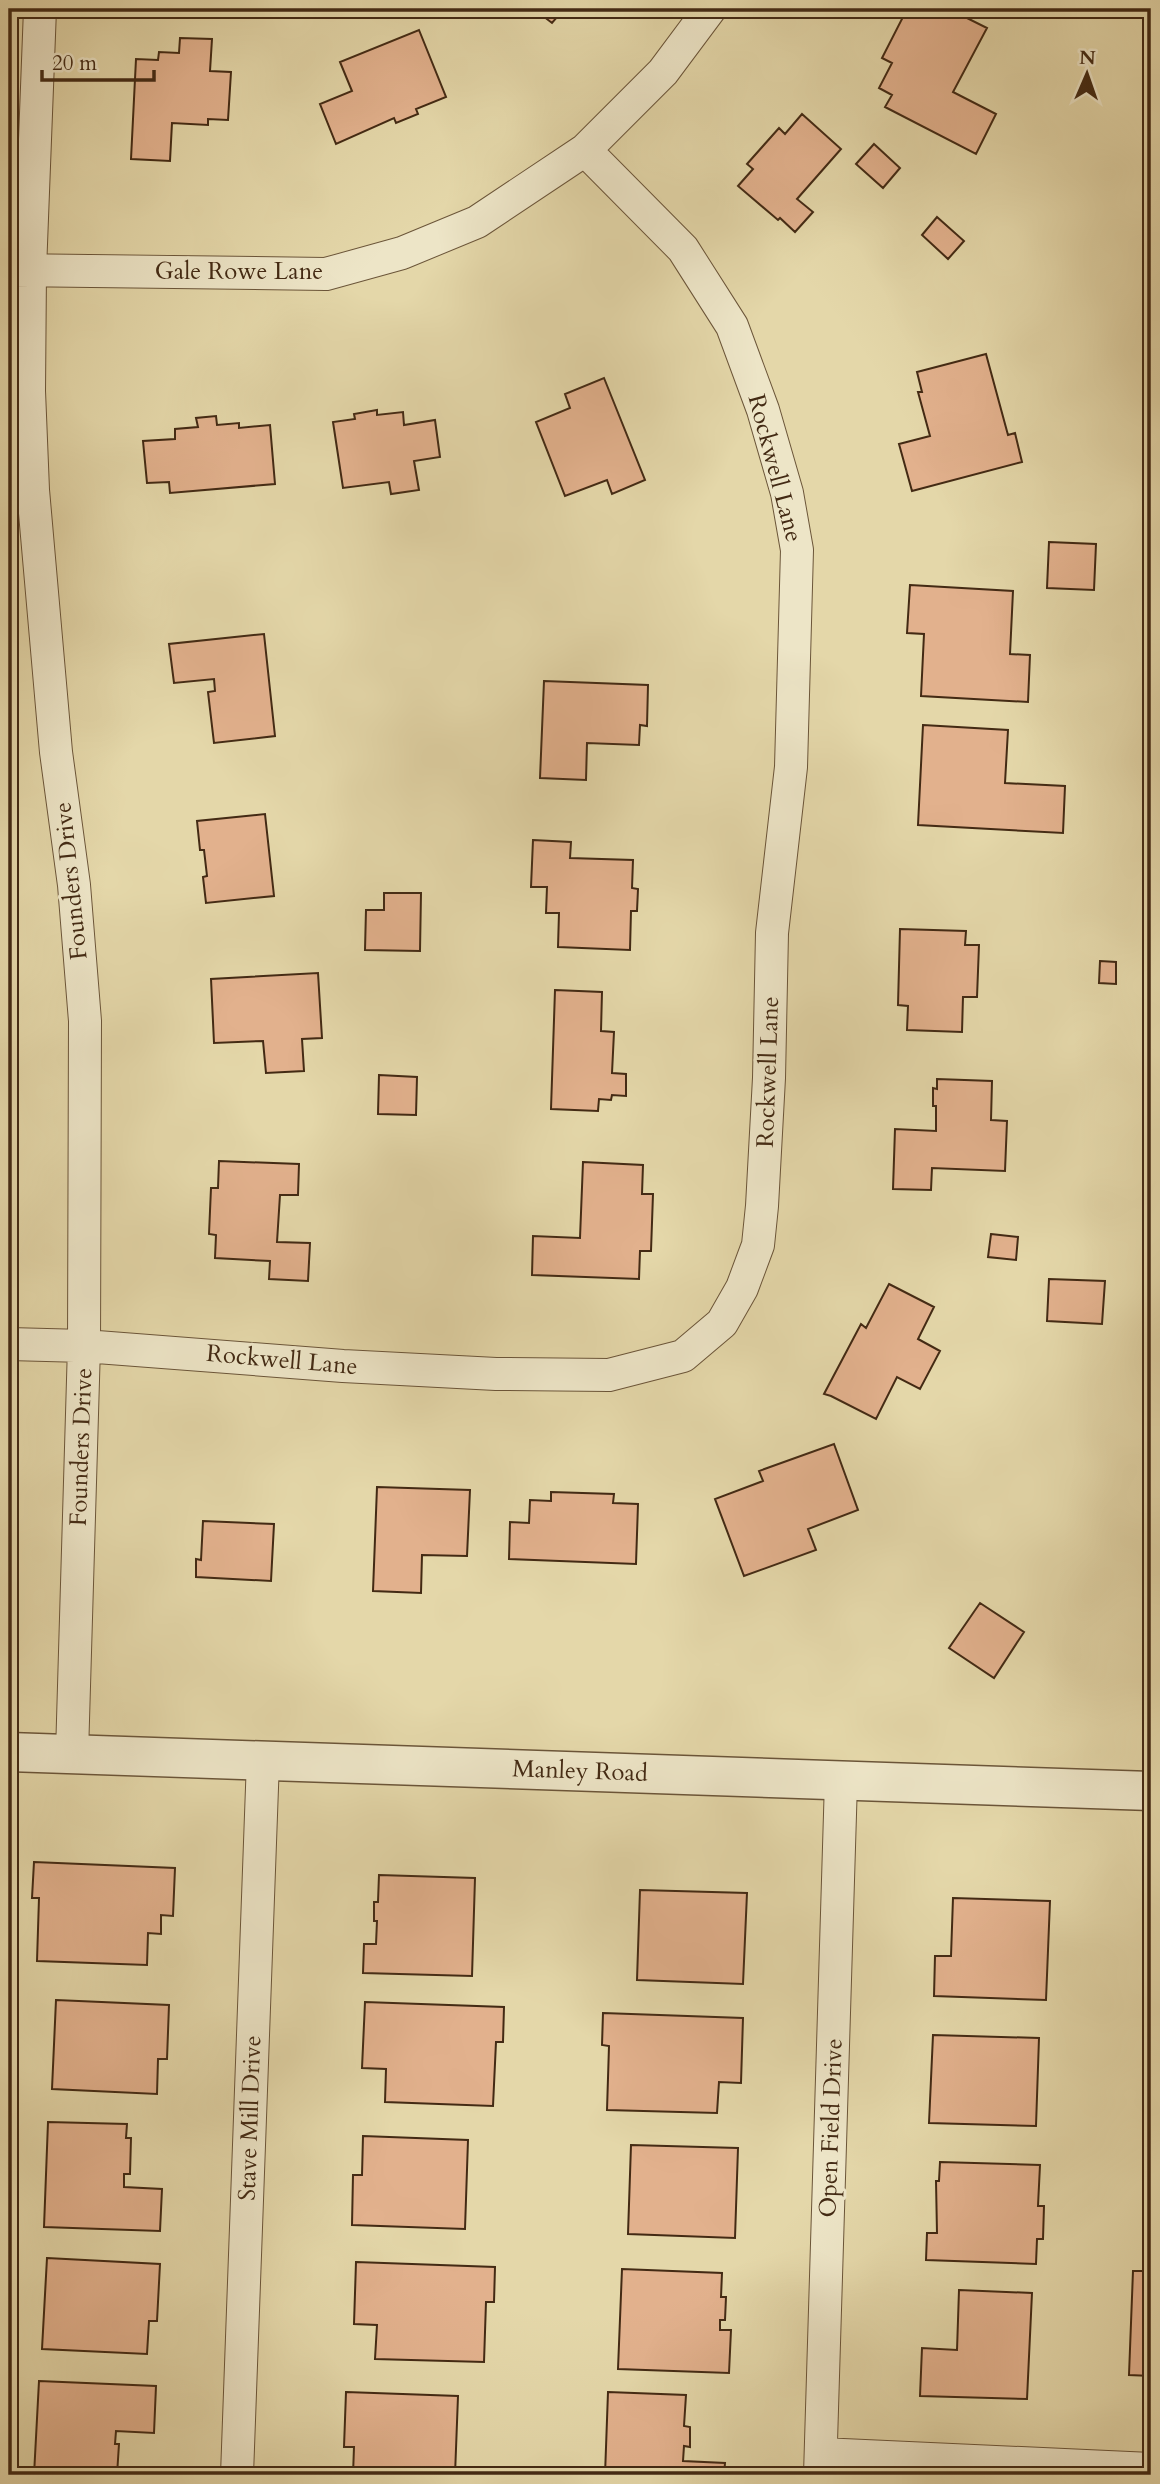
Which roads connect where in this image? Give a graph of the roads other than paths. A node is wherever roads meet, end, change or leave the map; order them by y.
1 (40, 9) edge
2 (710, 9) edge
3 (585, 150) junction
4 (19, 270) edge
5 (9, 1344) edge
6 (84, 1346) junction
7 (9, 1752) edge
8 (72, 1754) junction
9 (263, 1760) junction
10 (841, 1781) junction
11 (1151, 1791) edge
12 (821, 2465) edge
13 (1151, 2469) edge
14 (237, 2475) edge

1 - 4 street, Founders Drive
2 - 3 street, Gale Rowe Lane
3 - 4 street, Gale Rowe Lane
3 - 6 street, Rockwell Lane
4 - 6 street, Founders Drive
5 - 6 street, Rockwell Lane
6 - 8 street, Founders Drive
7 - 8 street, Manley Road
8 - 9 street, Manley Road
9 - 10 street, Manley Road
9 - 14 street, Stave Mill Drive
10 - 11 street, Manley Road
10 - 12 street, Open Field Drive
12 - 13 street

